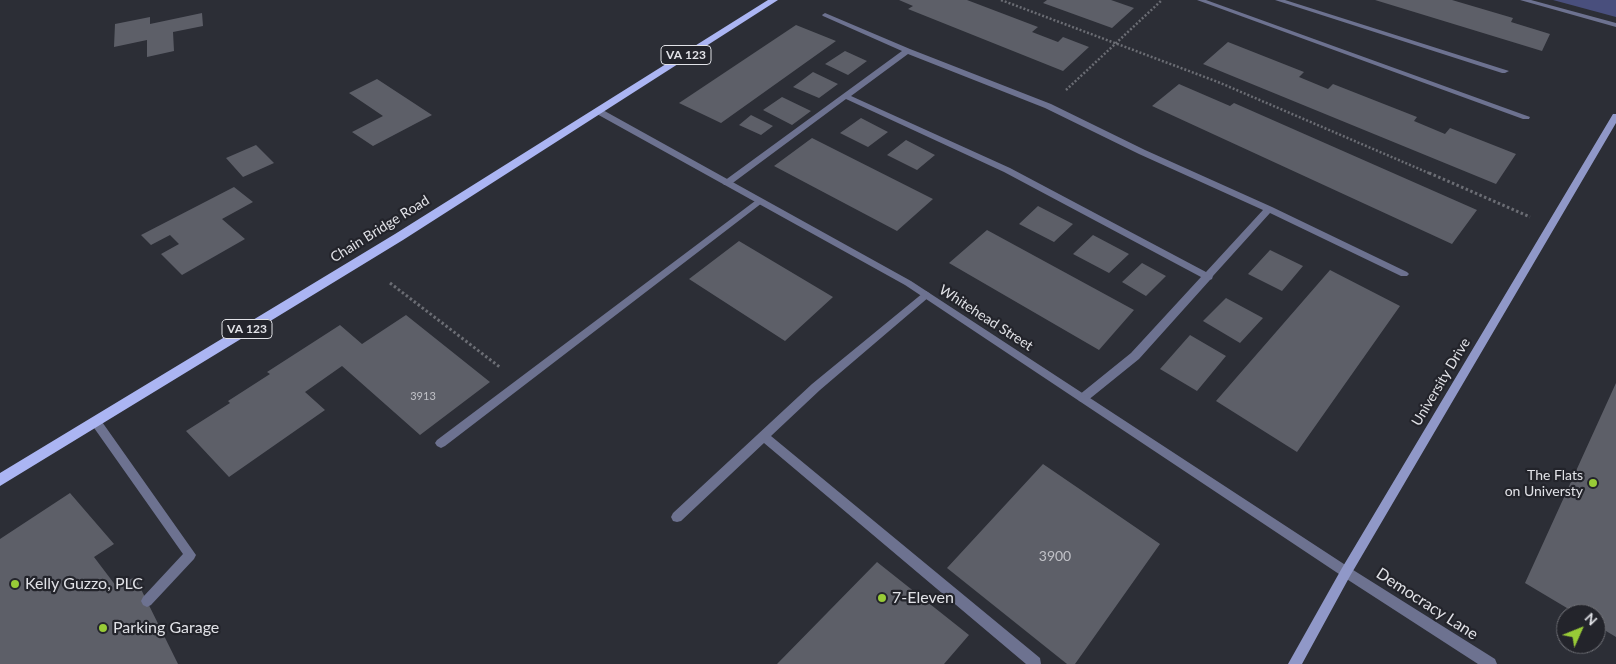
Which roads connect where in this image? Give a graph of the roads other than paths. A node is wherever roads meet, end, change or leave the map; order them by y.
1 (774, 0) edge
2 (1200, 0) edge
3 (1278, 0) edge
4 (1523, 0) edge
5 (825, 15) dead end
6 (1616, 25) edge
7 (907, 51) junction
8 (1505, 71) dead end
9 (845, 96) junction
10 (598, 111) junction
11 (1616, 116) edge
12 (1526, 117) dead end
13 (727, 183) junction
14 (759, 201) junction
15 (1269, 208) junction
16 (1404, 274) dead end
17 (1209, 277) junction
18 (926, 295) junction
19 (1083, 398) junction
20 (96, 422) junction
21 (763, 436) junction
22 (441, 443) dead end
23 (0, 480) edge
24 (677, 517) dead end
25 (1346, 572) junction
26 (147, 601) dead end
27 (1034, 664) edge
28 (1295, 664) edge
29 (1490, 664) edge

1 - 10 main road, Chain Bridge Road / VA 123
2 - 12 street
3 - 8 street
4 - 6 street
5 - 7 street
7 - 9 street
7 - 15 street
9 - 13 street
9 - 17 street
10 - 13 street, Whitehead Street
10 - 20 main road, Chain Bridge Road / VA 123
11 - 25 street, University Drive
13 - 14 street, Whitehead Street
14 - 18 street, Whitehead Street
14 - 22 street
15 - 16 street
15 - 17 street
17 - 19 street
18 - 19 street, Whitehead Street
18 - 21 street
19 - 25 street, Whitehead Street
20 - 23 main road, Chain Bridge Road / VA 123
20 - 26 street
21 - 24 street
21 - 27 street
25 - 28 street, University Drive
25 - 29 street, Democracy Lane

